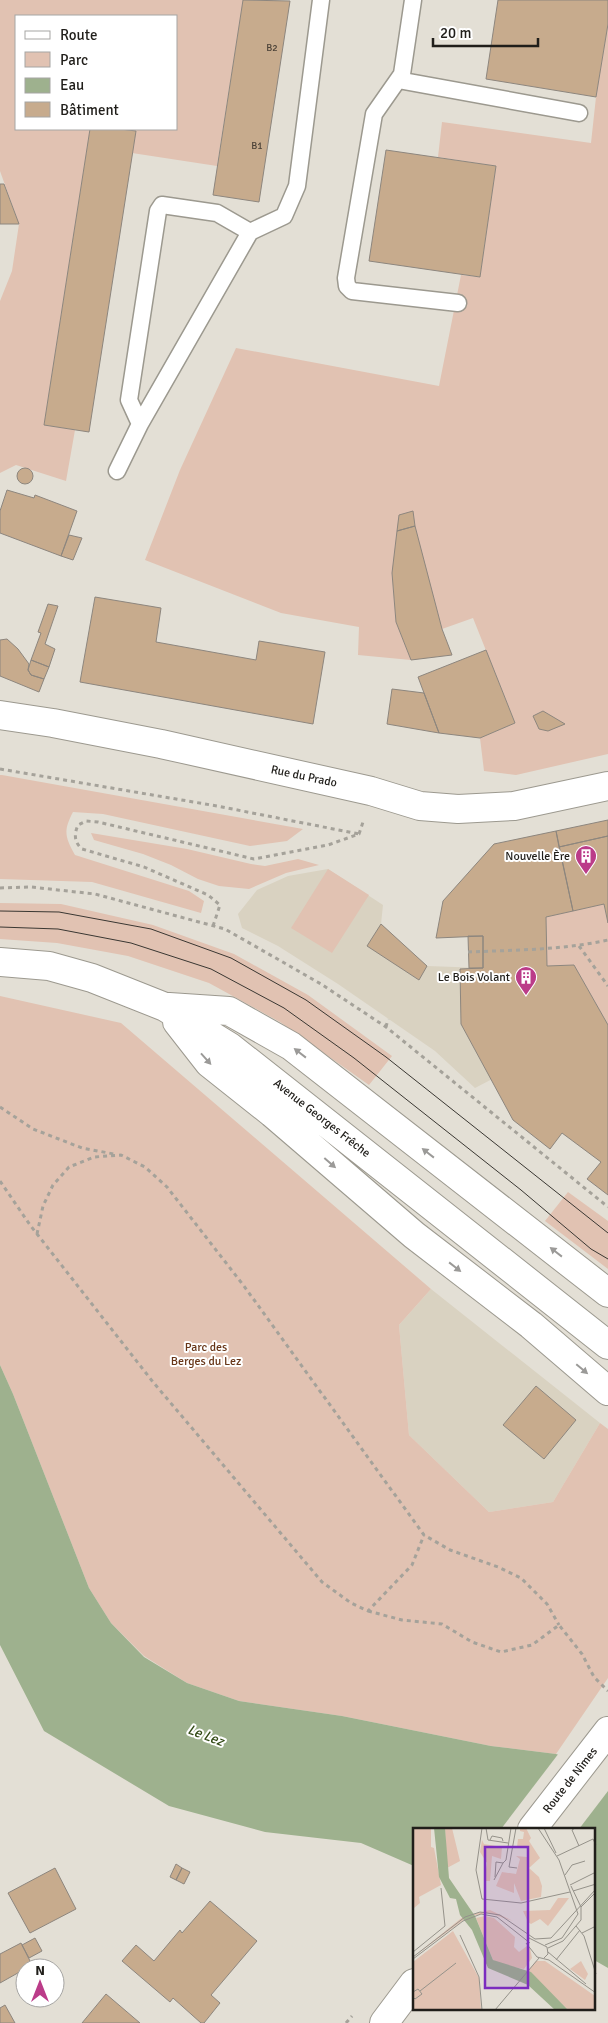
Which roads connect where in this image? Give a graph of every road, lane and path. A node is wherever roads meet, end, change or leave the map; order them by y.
1 (321, 0) edge
2 (413, 0) edge
3 (398, 80) junction
4 (579, 113) dead end
5 (250, 232) junction
6 (458, 303) dead end
7 (140, 424) junction
8 (117, 471) dead end
9 (0, 716) edge
10 (0, 769) edge
11 (608, 786) edge
12 (372, 791) junction
13 (359, 834) junction
14 (0, 888) edge
15 (213, 926) junction
16 (608, 940) edge
17 (579, 946) junction
18 (468, 952) dead end
19 (0, 962) edge
20 (608, 986) edge
21 (165, 1007) junction
22 (388, 1019) dead end
23 (386, 1027) junction
24 (0, 1108) edge
25 (121, 1155) junction
26 (0, 1181) edge
27 (608, 1207) edge
28 (37, 1234) junction
29 (601, 1287) edge
30 (608, 1345) edge
31 (608, 1391) edge
32 (424, 1535) junction
33 (368, 1611) junction
34 (559, 1625) junction
35 (608, 1691) edge
36 (608, 1731) edge
37 (533, 1828) edge
38 (413, 1984) edge
39 (384, 2023) edge

1 - 5 lane
2 - 3 lane
3 - 4 lane
3 - 6 lane
5 - 7 lane
5 - 7 lane
7 - 8 lane
9 - 12 main road, Rue du Prado
10 - 13 path
11 - 12 main road, Rue du Prado
12 - 13 path
13 - 15 path
14 - 15 path
15 - 23 path
16 - 17 path
17 - 18 path
17 - 20 path
19 - 21 main road, Avenue Georges Frêche
29 -> 21 main road
21 - 30 main road, Avenue Georges Frêche
21 -> 31 main road
22 - 23 path
23 - 27 path
24 - 25 path
25 - 28 path
25 - 32 path
26 - 28 path
28 - 33 path
32 - 33 path
32 - 34 path
33 - 34 path
34 - 35 path
36 - 37 main road, Route de Nîmes
38 - 39 main road

